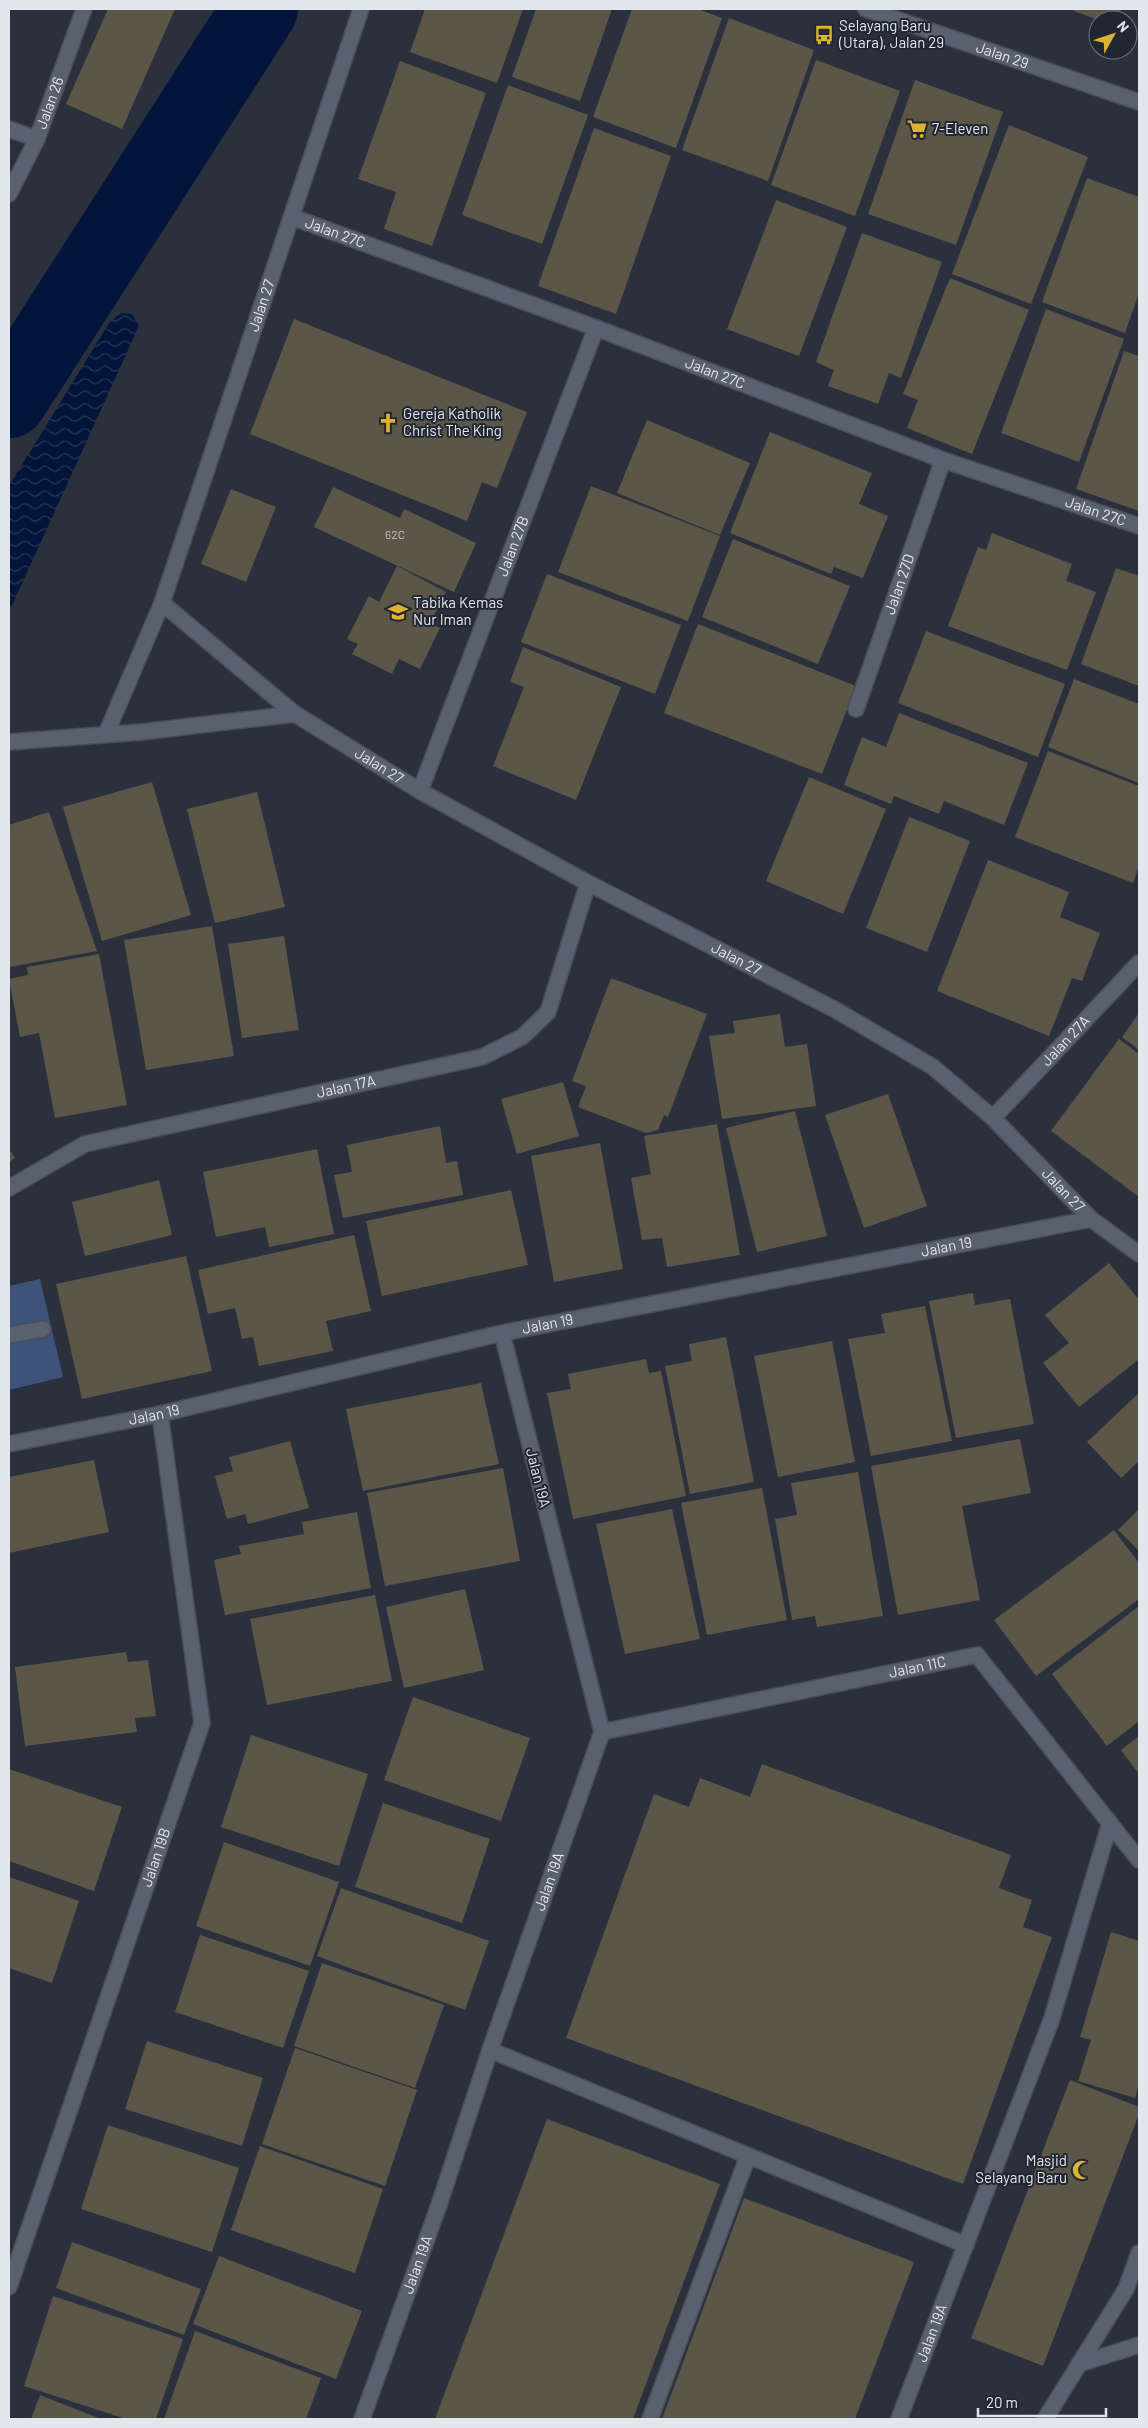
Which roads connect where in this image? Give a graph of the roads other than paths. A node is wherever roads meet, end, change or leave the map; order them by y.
1 (84, 9) edge
2 (361, 9) edge
3 (866, 9) edge
4 (1139, 102) edge
5 (9, 129) edge
6 (37, 139) junction
7 (9, 194) edge
8 (292, 217) junction
9 (596, 328) junction
10 (943, 460) junction
11 (1139, 526) edge
12 (162, 603) junction
13 (856, 709) dead end
14 (295, 714) junction
15 (106, 734) junction
16 (9, 742) edge
17 (420, 791) junction
18 (588, 883) junction
19 (1139, 963) edge
20 (994, 1118) junction
21 (9, 1188) edge
22 (1091, 1219) junction
23 (1139, 1254) edge
24 (43, 1330) dead end
25 (502, 1333) junction
26 (9, 1335) edge
27 (160, 1414) junction
28 (9, 1444) edge
29 (602, 1732) junction
30 (1110, 1823) junction
31 (1139, 1860) edge
32 (490, 2050) junction
33 (748, 2156) junction
34 (966, 2245) junction
35 (1139, 2253) edge
36 (9, 2287) edge
37 (1139, 2345) edge
38 (1079, 2364) junction
39 (362, 2419) edge
40 (650, 2419) edge
41 (899, 2419) edge
42 (1045, 2419) edge

1 - 6 street, Jalan 26
2 - 8 street, Jalan 27
3 - 4 street, Jalan 29
5 - 6 street
6 - 7 street, Jalan 26
8 - 9 street, Jalan 27C
8 - 12 street, Jalan 27
9 - 10 street, Jalan 27C
9 - 17 street, Jalan 27B
10 - 11 street, Jalan 27C
10 - 13 street, Jalan 27D
12 - 14 street, Jalan 27
12 - 15 street, Jalan 27
14 - 15 street
14 - 17 street, Jalan 27
15 - 16 street
17 - 18 street, Jalan 27
18 - 20 street, Jalan 27
18 - 21 street, Jalan 17A
19 - 20 street, Jalan 27A
20 - 22 street, Jalan 27
22 - 23 street, Jalan 27
22 - 25 street, Jalan 19
24 - 26 street
25 - 27 street, Jalan 19
25 - 29 street, Jalan 19A
27 - 28 street, Jalan 19
27 - 36 street, Jalan 19B
29 - 30 street, Jalan 11C
29 - 32 street, Jalan 19A
30 - 31 street, Jalan 11C
30 - 34 street, Jalan 19A
32 - 33 street
32 - 39 street, Jalan 19A
33 - 34 street
33 - 40 street
34 - 41 street, Jalan 19A
35 - 38 street
37 - 38 street
38 - 42 street

